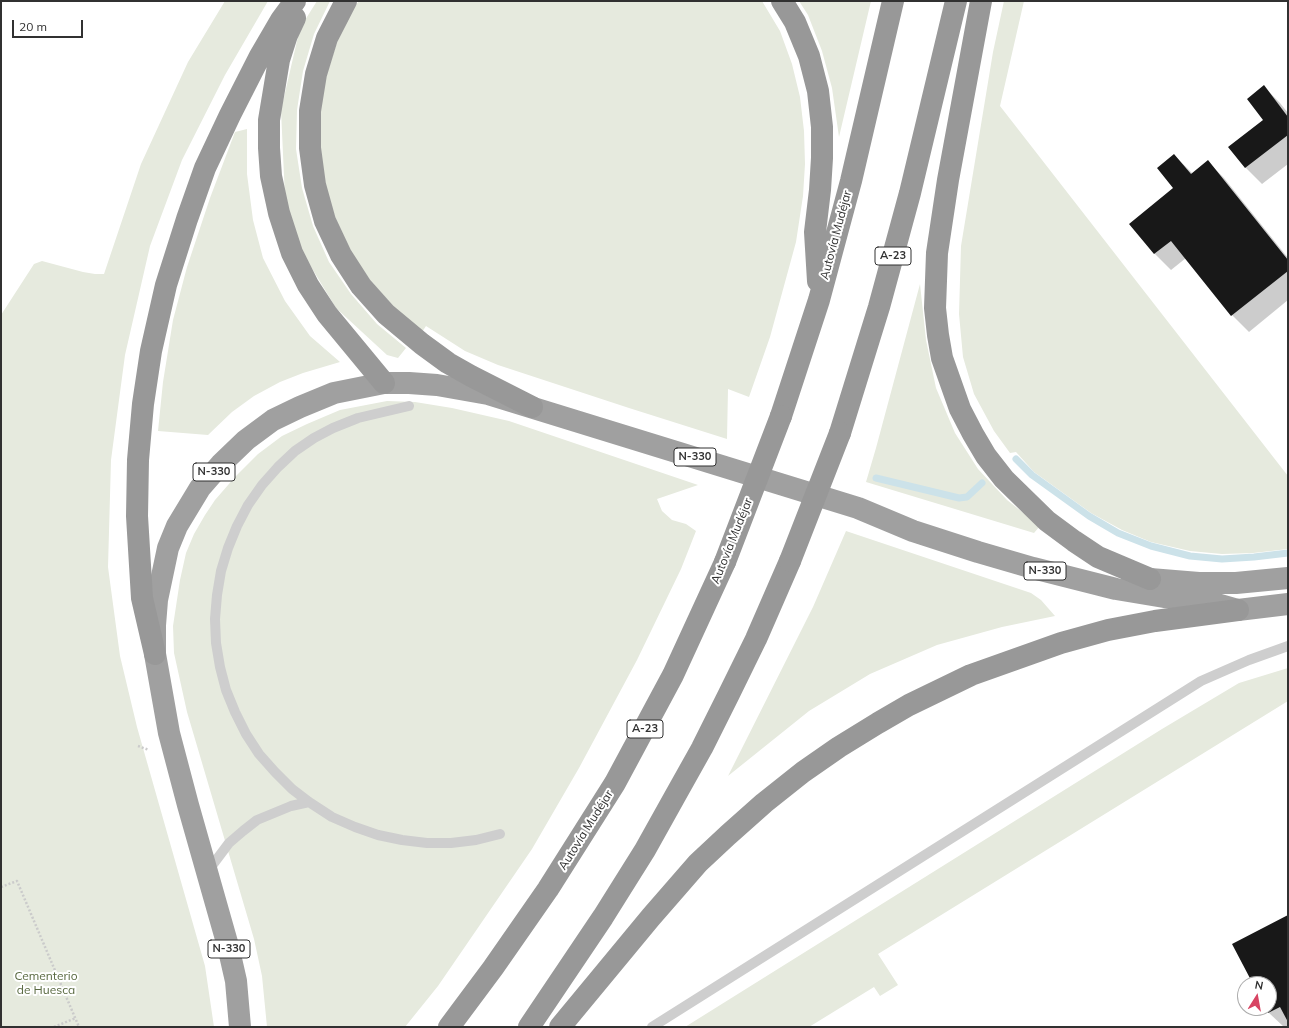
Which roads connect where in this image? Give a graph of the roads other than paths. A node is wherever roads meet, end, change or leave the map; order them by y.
1 (296, 1) edge
2 (303, 1) edge
3 (346, 1) edge
4 (782, 1) edge
5 (894, 1) edge
6 (956, 1) edge
7 (981, 1) edge
8 (819, 300) junction
9 (384, 383) junction
10 (409, 406) dead end
11 (532, 407) junction
12 (858, 508) junction
13 (1288, 578) edge
14 (1150, 579) junction
15 (1288, 604) edge
16 (1238, 610) junction
17 (1288, 646) edge
18 (155, 654) junction
19 (308, 802) junction
20 (500, 834) dead end
21 (207, 872) junction
22 (240, 1027) edge
23 (449, 1027) edge
24 (528, 1027) edge
25 (560, 1027) edge
26 (652, 1027) edge

1 - 18 highway
2 - 9 highway
3 - 11 highway
4 - 8 highway
5 - 8 highway, Autovía Mudéjar / A-23
6 - 24 highway, A-23, bridge
7 - 14 highway
8 - 23 highway, Autovía Mudéjar / A-23, bridge
9 - 11 highway, N-330
9 - 18 highway, N-330
10 - 19 lane
11 - 12 highway, N-330
12 - 14 highway, N-330
12 - 16 highway, N-330
13 - 14 highway, N-330
15 - 16 highway, N-330
16 - 25 highway
17 - 26 lane
18 - 21 highway, N-330
19 - 20 lane
19 - 21 lane
21 - 22 highway, N-330

